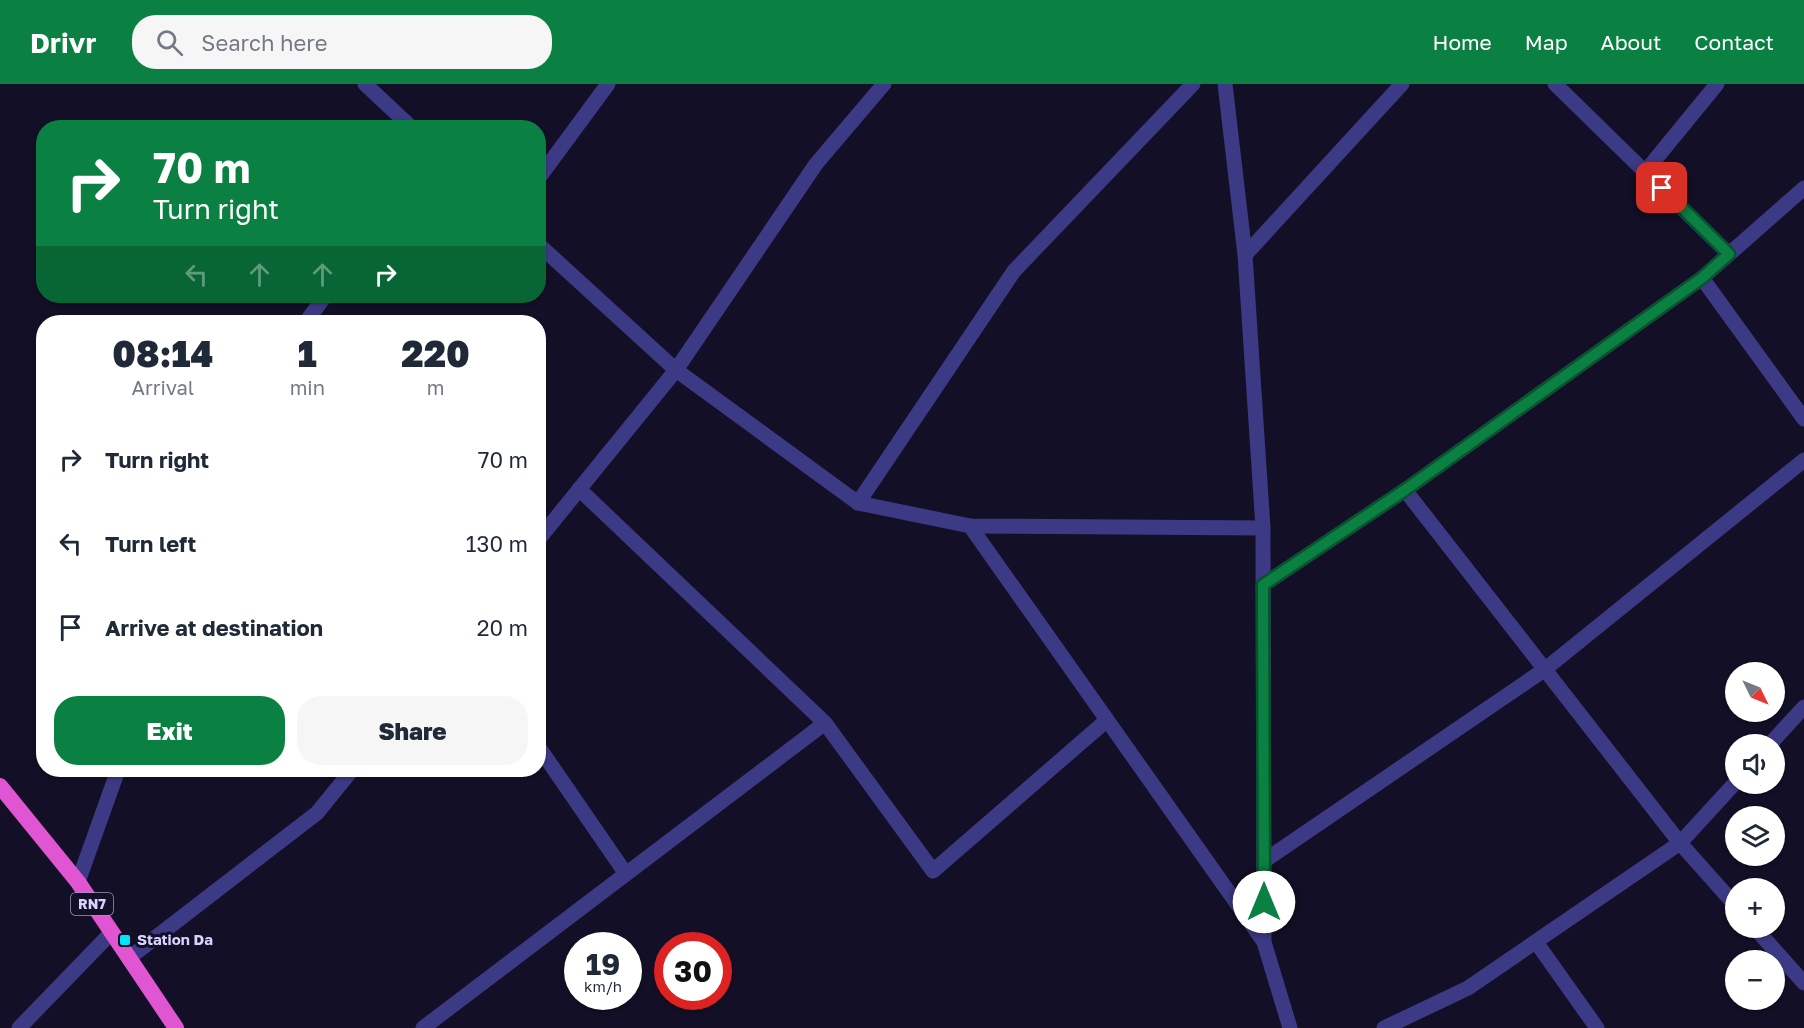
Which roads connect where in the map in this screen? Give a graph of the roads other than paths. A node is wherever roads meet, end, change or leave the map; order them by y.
1 (365, 84) edge
2 (608, 84) edge
3 (884, 84) edge
4 (1193, 84) edge
5 (1225, 84) edge
6 (1402, 84) edge
7 (1555, 84) edge
8 (1717, 84) edge
9 (403, 120) edge
10 (546, 167) edge
11 (1645, 171) junction
12 (1804, 188) edge
13 (546, 251) edge
14 (1729, 254) junction
15 (1245, 255) junction
16 (1702, 278) junction
17 (676, 370) junction
18 (1804, 419) edge
19 (1804, 460) edge
20 (579, 489) junction
21 (1405, 490) junction
22 (858, 503) junction
23 (970, 526) junction
24 (1263, 528) junction
25 (546, 530) edge
26 (1263, 585) junction
27 (1544, 670) junction
28 (1804, 707) edge
29 (1107, 720) junction
30 (825, 723) junction
31 (1779, 734) edge
32 (546, 758) edge
33 (116, 777) edge
34 (346, 777) edge
35 (0, 786) edge
36 (1725, 794) edge
37 (1680, 843) junction
38 (1264, 861) junction
39 (626, 874) junction
40 (78, 882) junction
41 (1725, 894) edge
42 (112, 932) junction
43 (1765, 938) edge
44 (1264, 942) junction
45 (1536, 942) junction
46 (129, 958) junction
47 (1802, 977) edge
48 (20, 1028) edge
49 (176, 1028) edge
50 (423, 1028) edge
51 (1290, 1028) edge
52 (1384, 1028) edge
53 (1597, 1028) edge

1 - 9 street
2 - 10 street
3 - 17 street
4 - 22 street
5 - 15 street
6 - 15 street
7 - 11 street
8 - 11 street
11 - 14 street
12 - 14 street
13 - 17 street
14 - 16 street
15 - 24 street
16 - 18 street
16 - 21 street
17 - 20 street
17 - 22 street
19 - 27 street
20 - 25 street
20 - 30 street
21 - 26 street
21 - 27 street
22 - 23 street
23 - 24 street
23 - 29 street
24 - 26 street
26 - 38 street
27 - 37 street
27 - 38 street
28 - 31 street
29 - 30 street
29 - 44 street
30 - 39 street
32 - 39 street
33 - 40 street
34 - 46 street
35 - 40 highway, RN7
36 - 37 street
37 - 41 street
37 - 45 street
38 - 44 street
39 - 50 street
40 - 42 highway, RN7
42 - 46 highway, RN7
42 - 48 street
43 - 47 street
44 - 51 street
45 - 52 street
45 - 53 street
46 - 49 highway, RN7

